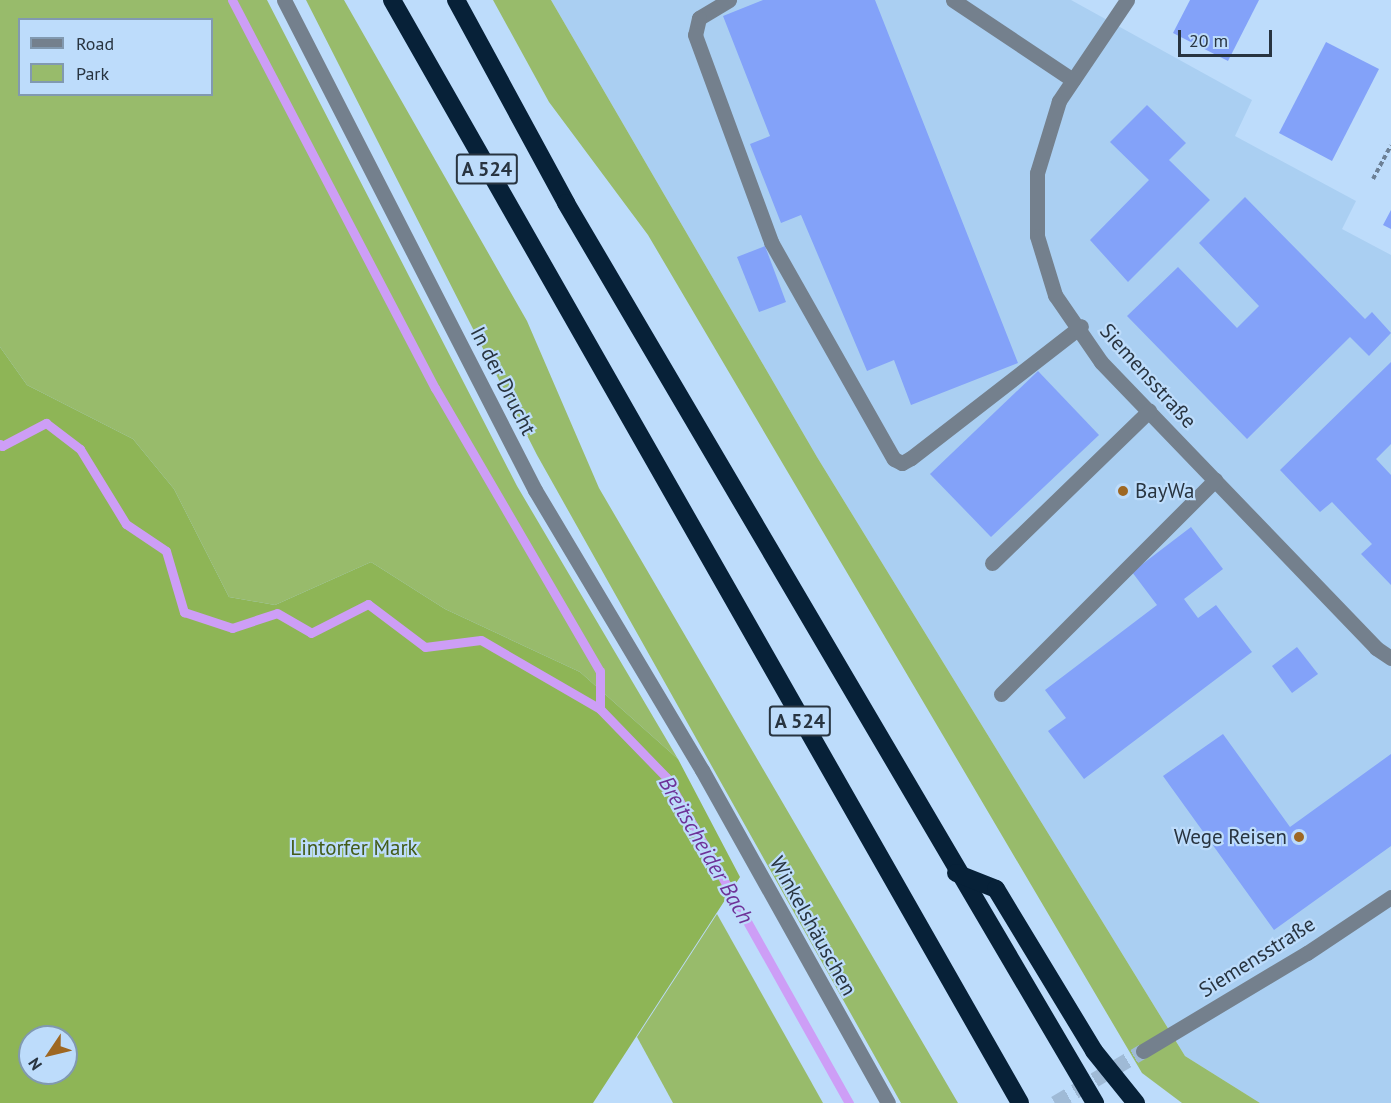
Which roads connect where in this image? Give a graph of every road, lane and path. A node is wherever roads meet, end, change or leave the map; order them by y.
1 (284, 0) edge
2 (392, 0) edge
3 (456, 0) edge
4 (729, 0) edge
5 (953, 0) edge
6 (1127, 0) edge
7 (1072, 80) junction
8 (1391, 145) edge
9 (1373, 179) dead end
10 (1080, 327) junction
11 (1149, 411) junction
12 (1215, 480) junction
13 (992, 563) dead end
14 (1391, 658) edge
15 (1001, 694) dead end
16 (702, 770) joint
17 (956, 873) junction
18 (1391, 897) edge
19 (1143, 1051) tunnel mouth
20 (888, 1103) edge
21 (1020, 1103) edge
22 (1095, 1103) edge
23 (1136, 1103) edge

1 - 16 street, In der Drucht
2 - 21 highway, A 524
3 - 17 highway, A 524
4 - 10 street
5 - 7 street
6 - 7 street, Siemensstraße
7 - 10 street, Siemensstraße
8 - 9 path
10 - 11 street, Siemensstraße
11 - 12 street, Siemensstraße
11 - 13 street
12 - 14 street, Siemensstraße
12 - 15 street
16 - 20 street, Winkelshäuschen
17 - 22 highway, A 524
17 - 23 highway
18 - 19 street, Siemensstraße

